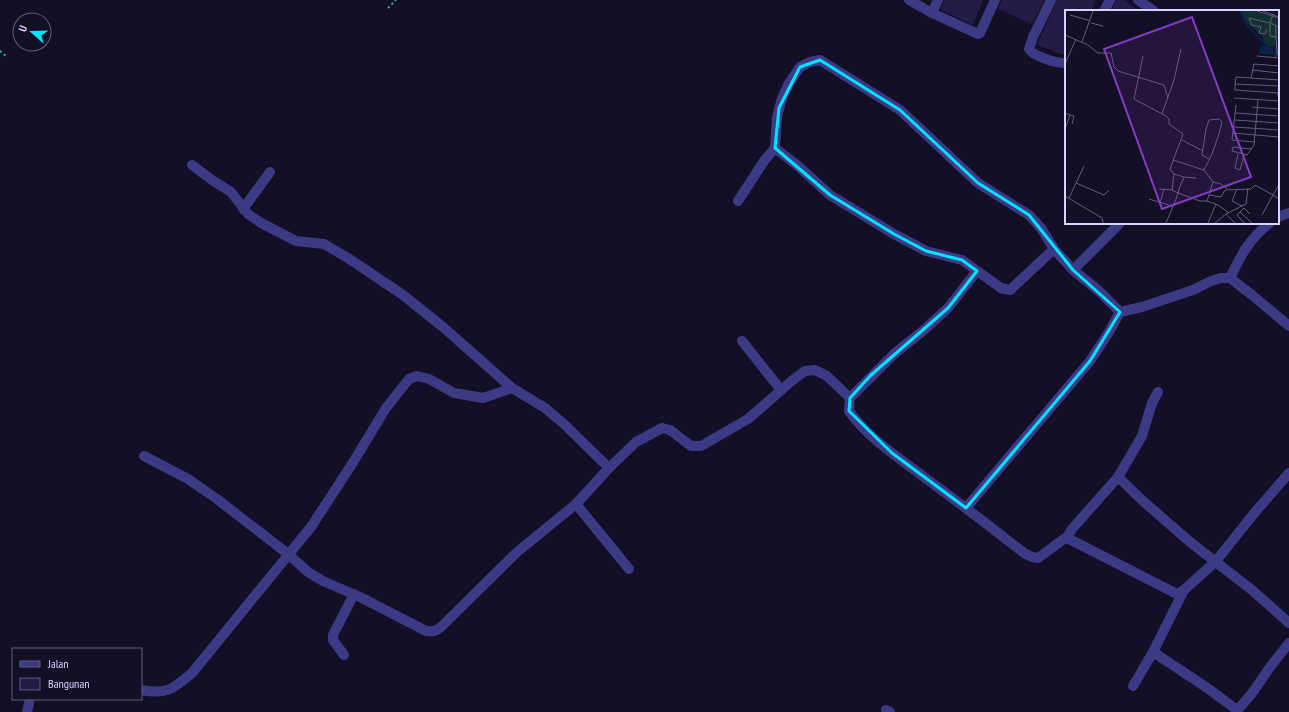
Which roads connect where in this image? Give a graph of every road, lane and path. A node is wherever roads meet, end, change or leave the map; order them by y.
1 (396, 0) edge
2 (909, 0) edge
3 (938, 0) edge
4 (994, 0) edge
5 (1051, 0) edge
6 (1110, 0) edge
7 (1138, 0) edge
8 (388, 8) dead end
9 (1105, 10) edge
10 (1153, 10) edge
11 (932, 14) junction
12 (0, 51) edge
13 (6, 56) dead end
14 (1065, 63) edge
15 (775, 148) junction
16 (192, 165) dead end
17 (270, 172) dead end
18 (738, 201) dead end
19 (244, 209) junction
20 (1289, 212) edge
21 (1279, 217) edge
22 (1119, 224) edge
23 (1269, 224) edge
24 (1054, 249) junction
25 (1073, 270) junction
26 (977, 271) junction
27 (1230, 278) junction
28 (1120, 312) junction
29 (1289, 326) edge
30 (742, 341) dead end
31 (512, 388) junction
32 (781, 390) junction
33 (1158, 392) dead end
34 (850, 398) junction
35 (144, 456) dead end
36 (609, 468) junction
37 (1289, 473) edge
38 (1118, 478) junction
39 (576, 504) junction
40 (966, 508) junction
41 (1068, 536) junction
42 (288, 554) junction
43 (1216, 561) junction
44 (629, 569) dead end
45 (1184, 590) junction
46 (354, 594) junction
47 (1289, 623) edge
48 (1289, 642) edge
49 (1153, 652) junction
50 (344, 655) dead end
51 (1133, 686) dead end
52 (142, 690) edge
53 (30, 700) edge
54 (1237, 711) edge
55 (27, 712) edge

1 - 8 path
2 - 11 street
3 - 11 street
4 - 11 street
5 - 14 street
6 - 9 street
7 - 10 street
12 - 13 path
15 - 18 street
15 - 24 street
15 - 26 street
16 - 19 street
17 - 19 street
19 - 31 street
20 - 21 street
22 - 25 street
23 - 27 street
24 - 25 street
24 - 26 street
25 - 28 street
26 - 34 street
27 - 28 street
27 - 29 street
28 - 40 street
30 - 32 street
31 - 36 street
31 - 42 street
32 - 34 street
32 - 36 street
33 - 38 street
34 - 40 street
35 - 42 street
36 - 39 street
37 - 43 street
38 - 41 street
38 - 43 street
39 - 44 street
39 - 46 street
40 - 41 street
41 - 45 street
42 - 46 street
42 - 52 street
43 - 45 street
43 - 47 street
45 - 49 street
46 - 50 street
48 - 54 street
49 - 51 street
49 - 54 street
53 - 55 street

